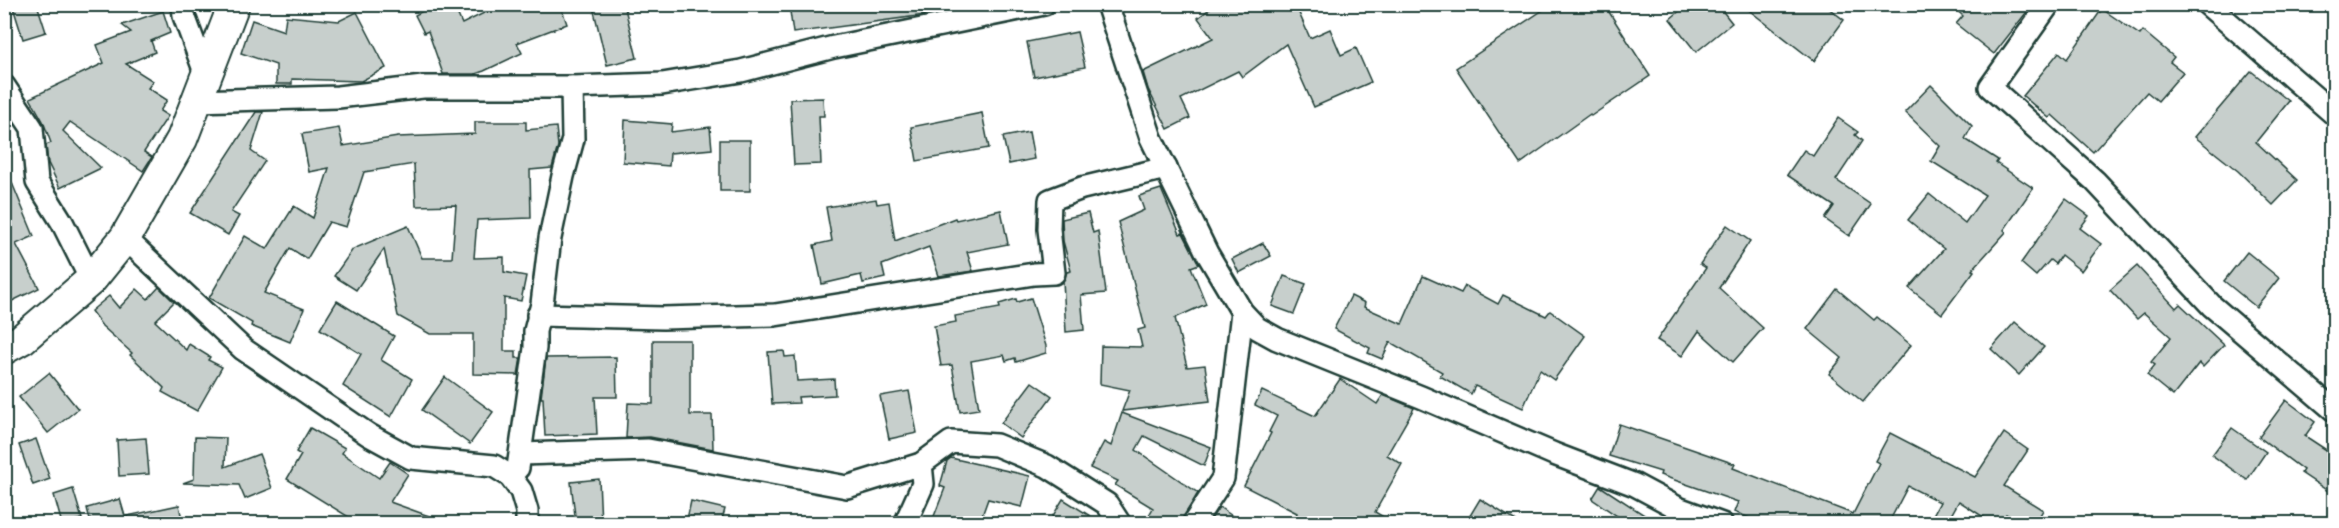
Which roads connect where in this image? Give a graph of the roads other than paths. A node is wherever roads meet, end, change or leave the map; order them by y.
1 (183, 4) edge
2 (234, 4) edge
3 (1044, 4) edge
4 (1107, 4) edge
5 (2049, 4) edge
6 (2207, 4) edge
7 (4, 86) edge
8 (572, 87) junction
9 (201, 88) junction
10 (2334, 114) edge
11 (1166, 168) junction
12 (125, 238) junction
13 (91, 280) junction
14 (1242, 312) junction
15 (538, 315) junction
16 (4, 349) edge
17 (2334, 410) edge
18 (521, 454) junction
19 (921, 464) junction
20 (515, 484) junction
21 (527, 524) edge
22 (905, 524) edge
23 (1120, 524) edge
24 (1193, 524) edge
25 (1722, 524) edge

1 - 9 street
2 - 9 street
3 - 8 street
4 - 11 street
5 - 17 street
6 - 10 street
7 - 13 street
8 - 9 street
8 - 15 street
9 - 12 street
11 - 14 street
11 - 15 street
12 - 13 street
12 - 20 street
13 - 16 street
14 - 24 street
14 - 25 street
15 - 18 street
18 - 19 street
18 - 20 street
19 - 22 street
19 - 23 street
20 - 21 street

